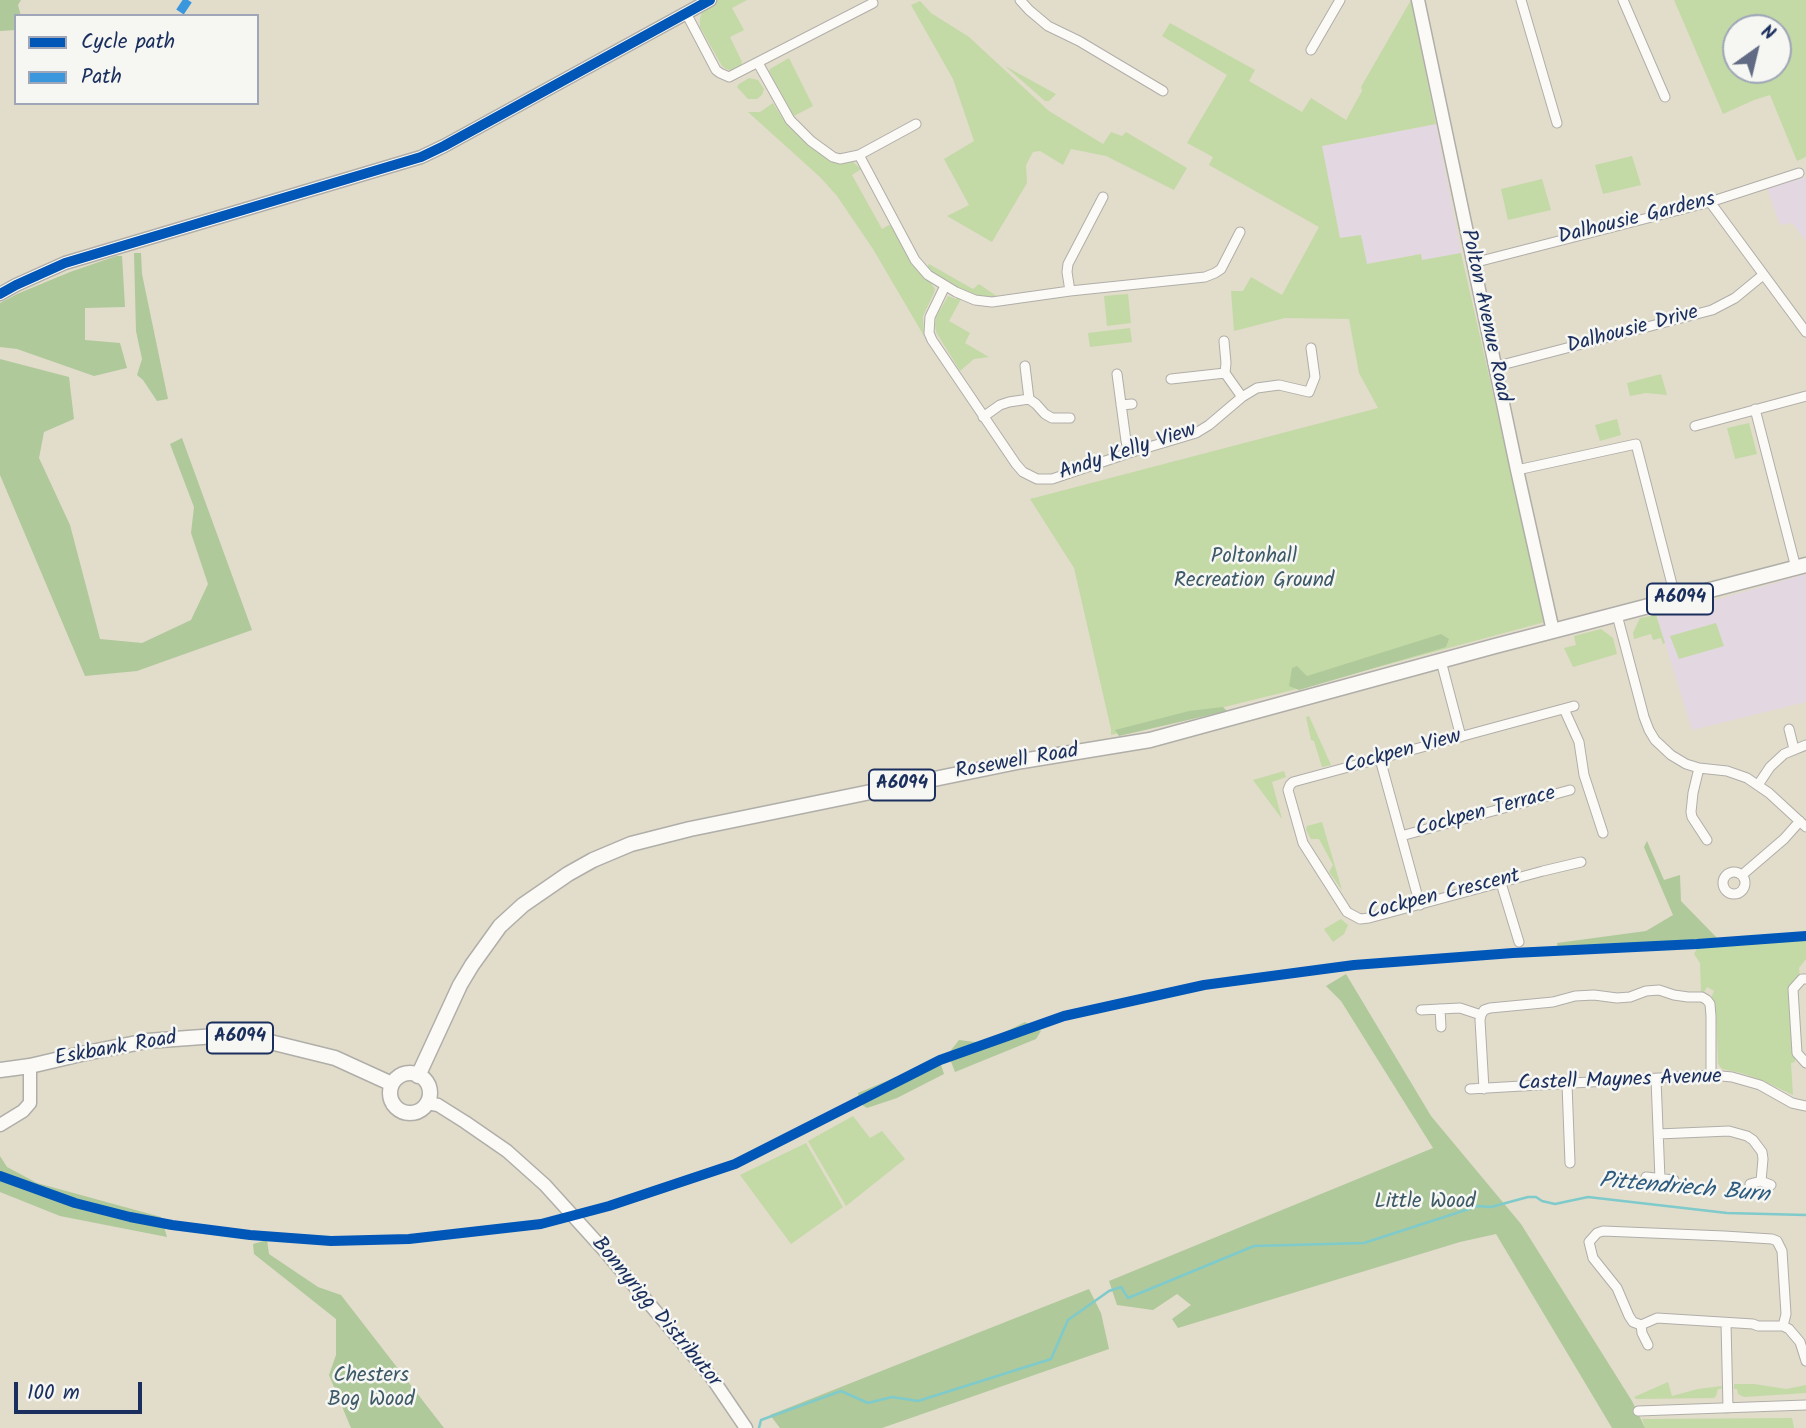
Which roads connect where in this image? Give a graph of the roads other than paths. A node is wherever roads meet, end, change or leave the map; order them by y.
1 (710, 0) edge
2 (1020, 0) edge
3 (1340, 0) edge
4 (1418, 0) edge
5 (1521, 0) edge
6 (1623, 0) edge
7 (873, 3) dead end
8 (686, 13) junction
9 (1311, 50) dead end
10 (758, 63) junction
11 (1163, 91) dead end
12 (1665, 97) dead end
13 (1557, 123) dead end
14 (916, 124) dead end
15 (859, 155) junction
16 (1799, 173) dead end
17 (1103, 197) dead end
18 (1710, 202) junction
19 (1240, 232) dead end
20 (1473, 263) junction
21 (1763, 275) junction
22 (945, 286) junction
23 (1070, 291) junction
24 (0, 294) edge
25 (1806, 332) edge
26 (1224, 341) dead end
27 (1311, 348) dead end
28 (1025, 366) dead end
29 (1494, 367) junction
30 (1225, 373) junction
31 (1117, 374) dead end
32 (1171, 379) dead end
33 (1806, 396) edge
34 (1242, 397) junction
35 (1029, 399) junction
36 (1132, 404) dead end
37 (1121, 405) junction
38 (1755, 410) junction
39 (983, 417) junction
40 (1070, 418) dead end
41 (1695, 426) dead end
42 (1129, 453) junction
43 (1517, 470) junction
44 (1801, 566) edge
45 (1676, 600) junction
46 (1617, 615) junction
47 (1553, 631) junction
48 (1441, 661) junction
49 (1574, 706) dead end
50 (1564, 709) junction
51 (1789, 729) dead end
52 (1461, 737) junction
53 (1806, 746) edge
54 (1794, 749) junction
55 (1380, 759) junction
56 (1699, 768) junction
57 (1758, 785) junction
58 (1570, 790) dead end
59 (1803, 824) edge
60 (1603, 833) dead end
61 (1401, 836) junction
62 (1707, 840) dead end
63 (1303, 843) joint
64 (1580, 862) dead end
65 (1742, 875) dead end
66 (1501, 883) junction
67 (1420, 905) junction
68 (1519, 942) dead end
69 (1806, 979) edge
70 (1440, 1009) junction
71 (1421, 1010) dead end
72 (1481, 1015) junction
73 (1441, 1027) dead end
74 (1804, 1060) edge
75 (30, 1066) junction
76 (0, 1070) edge
77 (1711, 1075) junction
78 (418, 1076) junction
79 (1656, 1079) junction
80 (392, 1084) junction
81 (1567, 1084) junction
82 (1484, 1088) junction
83 (1470, 1089) dead end
84 (427, 1103) junction
85 (1806, 1106) edge
86 (0, 1125) edge
87 (1658, 1134) junction
88 (1570, 1163) dead end
89 (1646, 1177) dead end
90 (1660, 1179) junction
91 (1674, 1180) dead end
92 (1761, 1181) junction
93 (1750, 1184) dead end
94 (1771, 1185) dead end
95 (1726, 1322) junction
96 (1637, 1323) junction
97 (1783, 1326) junction
98 (1648, 1345) dead end
99 (1803, 1365) edge
100 (1806, 1405) edge
101 (1728, 1408) junction
102 (1638, 1411) dead end
103 (746, 1428) edge

1 - 8 street
2 - 11 street
3 - 9 street
4 - 20 street, Polton Avenue Road
5 - 13 street
6 - 12 street
7 - 10 street
8 - 10 street
8 - 24 street
10 - 15 street
14 - 15 street
15 - 22 street
16 - 18 street, Dalhousie Gardens
17 - 23 street
18 - 20 street, Dalhousie Gardens
18 - 21 street
19 - 23 street
20 - 29 street, Polton Avenue Road
21 - 25 street
21 - 29 street, Dalhousie Drive
22 - 23 street
22 - 39 street, Andy Kelly View
26 - 30 street
27 - 34 street, Andy Kelly View
28 - 35 street
29 - 43 street, Polton Avenue Road
30 - 32 street
30 - 34 street
31 - 37 street
33 - 38 street
34 - 42 street, Andy Kelly View
35 - 39 street
35 - 40 street
36 - 37 street
37 - 42 street
38 - 41 street
38 - 44 street
39 - 42 street, Andy Kelly View
43 - 45 street
43 - 47 street, Polton Avenue Road
44 - 45 main road, A6094
45 - 46 main road, A6094
46 - 47 main road, A6094
46 - 56 street
47 - 48 main road, Rosewell Road / A6094
48 - 52 street
48 - 78 main road, Rosewell Road / A6094
49 - 50 street, Cockpen View
50 - 52 street, Cockpen View
50 - 60 street
51 - 54 street
52 - 55 street, Cockpen View
53 - 54 street
54 - 57 street
55 - 61 street
55 - 63 street, Cockpen View
56 - 57 street
56 - 62 street
57 - 59 street
58 - 61 street, Cockpen Terrace
59 - 65 street
61 - 67 street
63 - 67 street, Cockpen Crescent
64 - 66 street, Cockpen Crescent
66 - 67 street, Cockpen Crescent
66 - 68 street
69 - 74 street
70 - 71 street
70 - 72 street
70 - 73 street
72 - 77 street
72 - 82 street
75 - 76 main road, Eskbank Road / A6094
75 - 80 main road, Eskbank Road / A6094
75 - 86 street
77 - 79 street, Castell Maynes Avenue
77 - 85 street, Castell Maynes Avenue
78 - 80 main road
78 - 84 main road
79 - 81 street, Castell Maynes Avenue
79 - 87 street
80 - 84 main road
81 - 82 street, Castell Maynes Avenue
81 - 88 street
82 - 83 street, Castell Maynes Avenue
84 - 103 street, Bonnyrigg Distributor
87 - 90 street
87 - 92 street
89 - 90 street
90 - 91 street
92 - 93 street
92 - 94 street
95 - 96 street
95 - 97 street
95 - 101 street
96 - 97 street
96 - 98 street
97 - 99 street
100 - 101 street
101 - 102 street

